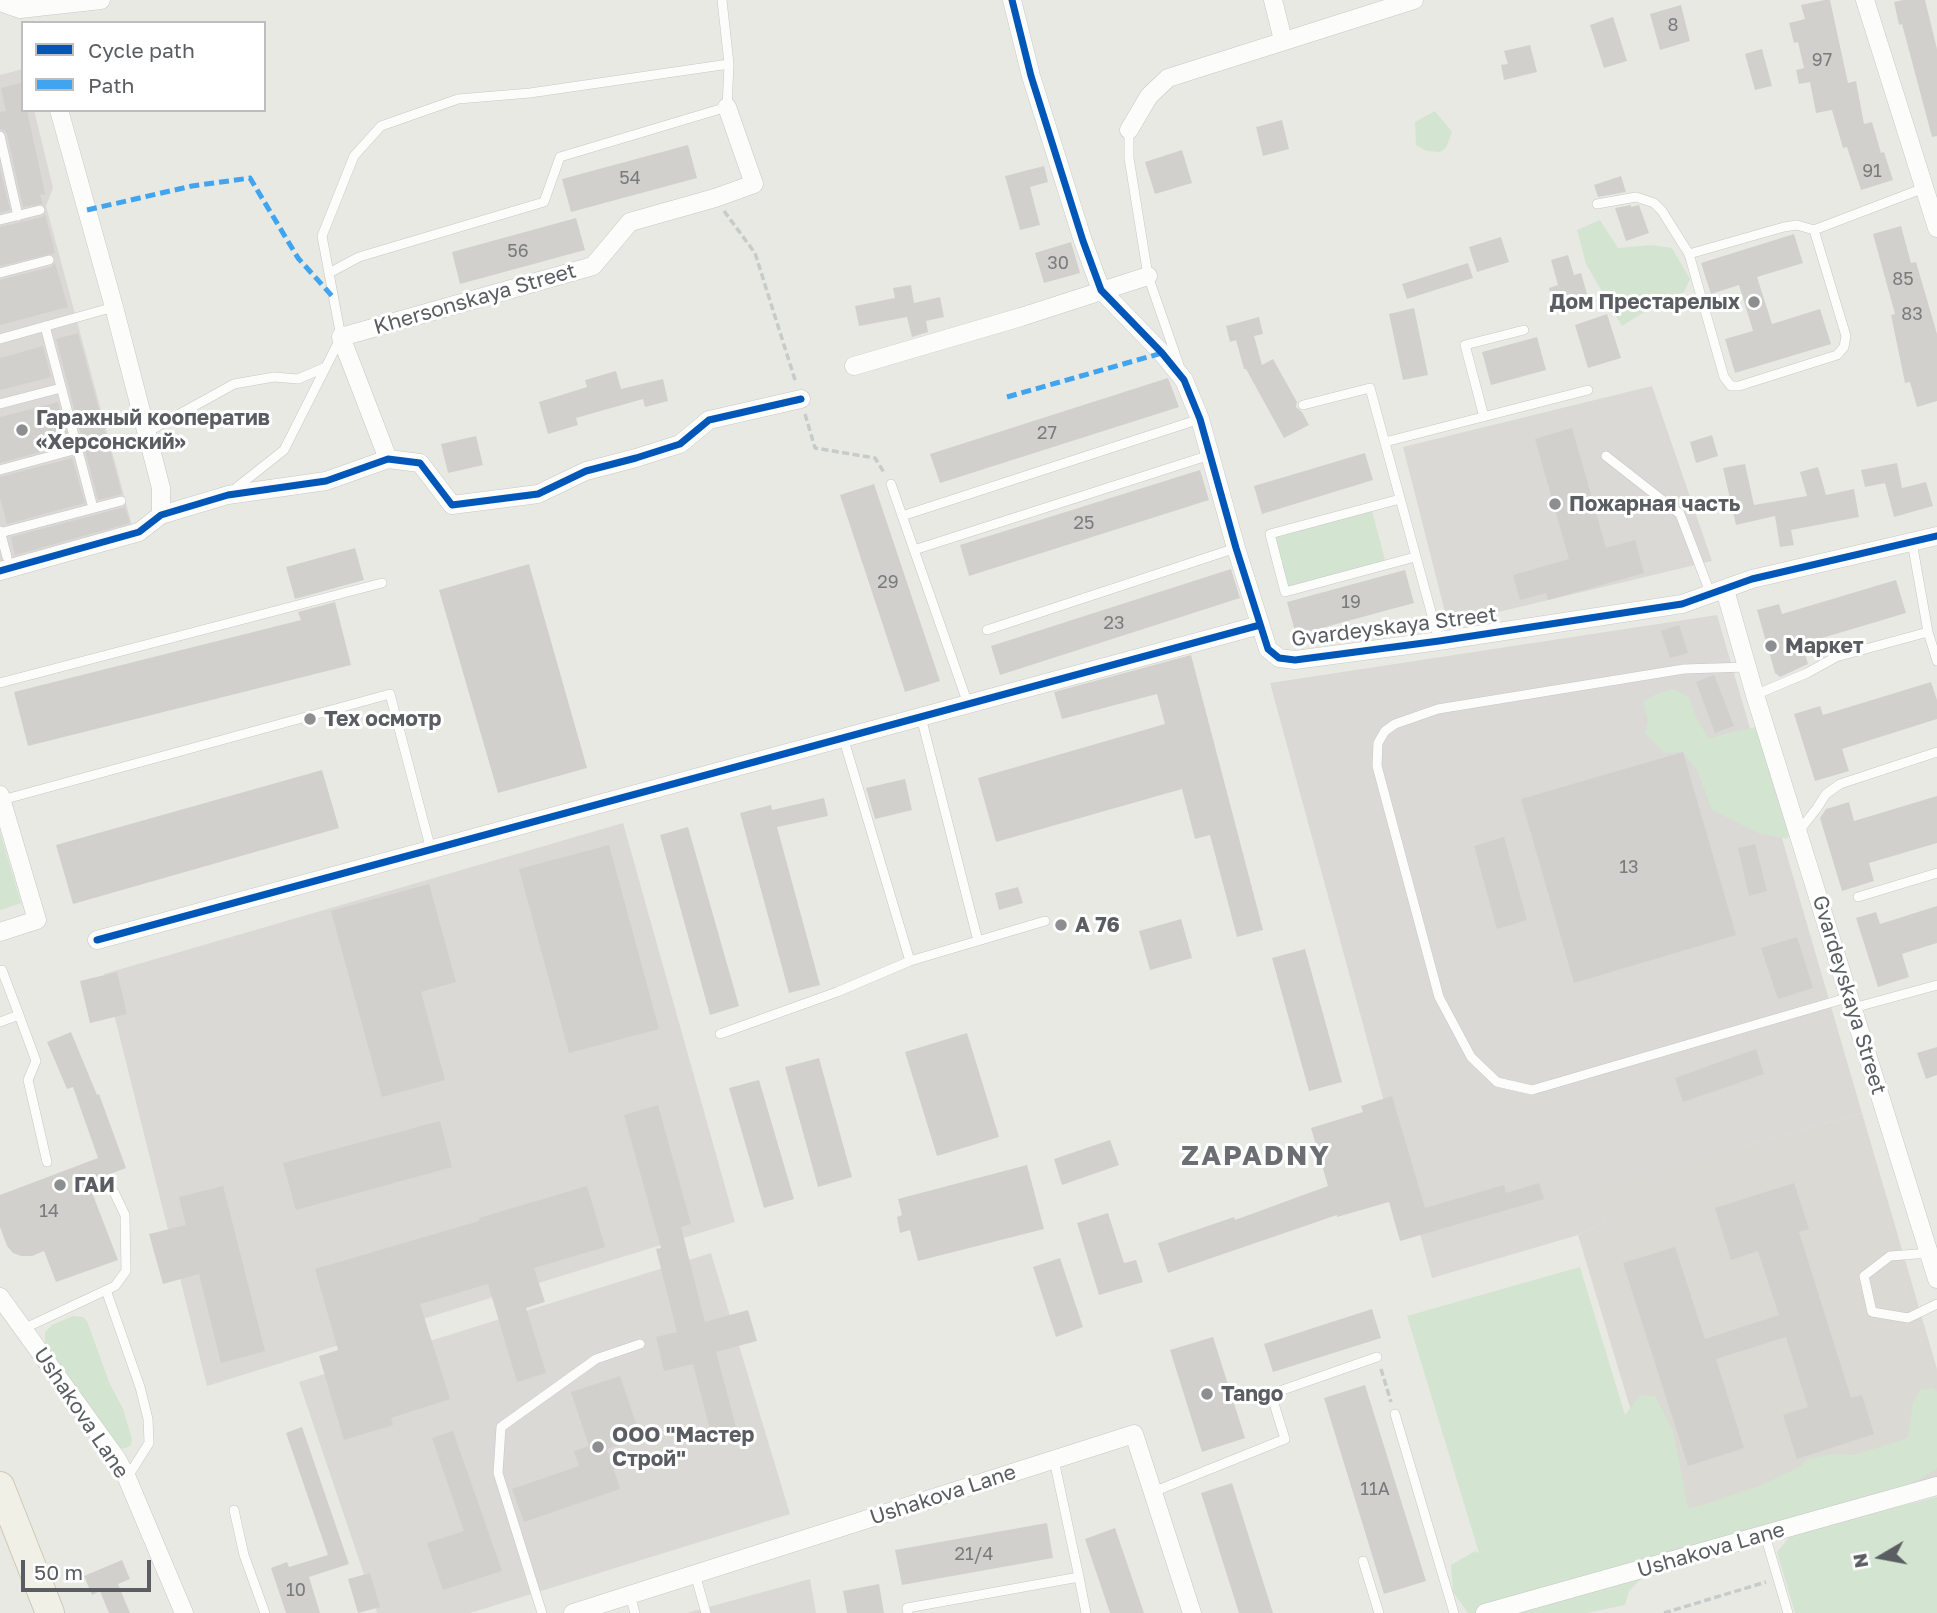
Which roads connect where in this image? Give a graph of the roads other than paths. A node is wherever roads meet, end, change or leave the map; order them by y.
1 (101, 0) edge
2 (722, 0) edge
3 (1012, 0) edge
4 (1273, 0) edge
5 (1414, 0) edge
6 (1865, 0) edge
7 (0, 2) edge
8 (32, 15) edge
9 (1283, 40) junction
10 (729, 64) junction
11 (727, 107) junction
12 (60, 112) edge
13 (1129, 130) joint
14 (0, 136) edge
15 (1924, 188) junction
16 (1597, 204) dead end
17 (40, 210) dead end
18 (18, 216) junction
19 (0, 220) edge
20 (1937, 228) edge
21 (1814, 230) junction
22 (1689, 254) junction
23 (49, 260) dead end
24 (0, 273) edge
25 (329, 273) junction
26 (1148, 276) junction
27 (1101, 290) junction
28 (114, 307) junction
29 (45, 327) junction
30 (1524, 330) dead end
31 (341, 337) junction
32 (0, 339) edge
33 (854, 366) dead end
34 (326, 367) junction
35 (1184, 380) junction
36 (61, 388) junction
37 (1588, 390) dead end
38 (801, 399) road end
39 (0, 404) edge
40 (1303, 405) dead end
41 (1484, 416) junction
42 (1200, 419) junction
43 (147, 432) junction
44 (1385, 442) junction
45 (77, 449) junction
46 (1210, 455) junction
47 (1606, 456) dead end
48 (388, 459) junction
49 (0, 470) edge
50 (891, 484) road end
51 (228, 495) junction
52 (1400, 499) junction
53 (121, 501) dead end
54 (93, 508) junction
55 (160, 514) junction
56 (902, 516) junction
57 (0, 532) edge
58 (1937, 536) edge
59 (1912, 542) junction
60 (1236, 548) junction
61 (914, 550) junction
62 (1415, 556) junction
63 (3, 564) edge
64 (382, 583) dead end
65 (1718, 592) junction
66 (1260, 625) junction
67 (987, 630) dead end
68 (1928, 632) junction
69 (1439, 641) junction
70 (1937, 661) edge
71 (1747, 667) junction
72 (0, 683) edge
73 (1755, 695) junction
74 (968, 704) junction
75 (921, 717) junction
76 (843, 737) junction
77 (1937, 752) edge
78 (1, 798) edge
79 (1798, 832) junction
80 (431, 850) junction
81 (1937, 873) edge
82 (1858, 897) dead end
83 (1045, 922) dead end
84 (0, 932) edge
85 (97, 940) dead end
86 (978, 941) junction
87 (910, 961) junction
88 (0, 971) edge
89 (1937, 985) edge
90 (1852, 1003) junction
91 (19, 1015) junction
92 (0, 1022) edge
93 (720, 1034) dead end
94 (47, 1162) dead end
95 (114, 1192) dead end
96 (1933, 1252) edge
97 (1937, 1279) edge
98 (106, 1290) junction
99 (0, 1297) edge
100 (1937, 1304) edge
101 (23, 1329) junction
102 (640, 1344) dead end
103 (1377, 1357) road end
104 (1395, 1414) road end
105 (1054, 1460) junction
106 (127, 1478) junction
107 (0, 1486) edge
108 (1937, 1486) edge
109 (1153, 1492) junction
110 (233, 1510) dead end
111 (1765, 1535) junction
112 (1363, 1561) dead end
113 (695, 1574) junction
114 (1079, 1577) junction
115 (631, 1595) junction
116 (50, 1613) edge
117 (184, 1613) edge
118 (265, 1613) edge
119 (542, 1613) edge
120 (573, 1613) edge
121 (635, 1613) edge
122 (706, 1613) edge
123 (908, 1613) edge
124 (1086, 1613) edge
125 (1192, 1613) edge
126 (1379, 1613) edge
127 (1454, 1613) edge
128 (1485, 1613) edge
129 (1788, 1613) edge

1 - 8 street
2 - 10 lane
3 - 27 street
4 - 9 street
5 - 9 street
6 - 15 street
7 - 8 street
9 - 13 street
10 - 11 lane
10 - 25 lane
11 - 25 lane
11 - 31 street, Khersonskaya Street
12 - 28 street
13 - 26 lane
14 - 18 lane
15 - 20 street
15 - 21 lane
16 - 22 lane
17 - 18 lane
18 - 19 lane
21 - 22 lane
21 - 22 lane
23 - 24 lane
25 - 31 lane
26 - 27 street
26 - 35 lane
27 - 33 street
27 - 35 street
28 - 29 lane
28 - 43 street
29 - 32 lane
29 - 36 lane
30 - 41 lane
31 - 34 lane
31 - 48 street
34 - 43 lane
34 - 51 lane
35 - 42 street
36 - 39 lane
36 - 45 lane
37 - 41 lane
38 - 48 street
40 - 44 lane
41 - 44 lane
42 - 46 street
42 - 56 lane
43 - 55 street
44 - 52 lane
45 - 49 lane
45 - 54 lane
46 - 60 street
46 - 61 lane
47 - 65 lane
48 - 51 street
50 - 56 lane
51 - 55 street
52 - 62 lane
52 - 62 lane
53 - 54 lane
54 - 57 lane
55 - 63 street
56 - 61 lane
57 - 63 lane
58 - 59 street, Gvardeyskaya Street
59 - 65 street, Gvardeyskaya Street
59 - 68 lane
60 - 66 street
60 - 67 lane
61 - 74 lane
62 - 69 lane
64 - 72 lane
65 - 69 street, Gvardeyskaya Street
65 - 71 street, Gvardeyskaya Street
66 - 69 street, Gvardeyskaya Street
66 - 74 street, Gvardeyskaya Street
68 - 70 lane
68 - 73 lane
71 - 73 street, Gvardeyskaya Street
71 - 90 lane
73 - 79 street, Gvardeyskaya Street
74 - 75 street, Gvardeyskaya Street
75 - 76 street, Gvardeyskaya Street
75 - 86 lane
76 - 80 street, Gvardeyskaya Street
76 - 87 lane
77 - 79 lane
78 - 80 lane
78 - 84 street
79 - 90 street, Gvardeyskaya Street
80 - 85 street, Gvardeyskaya Street
81 - 82 lane
83 - 86 lane
86 - 87 lane
87 - 93 lane
88 - 91 lane
89 - 90 lane
90 - 96 street, Gvardeyskaya Street
91 - 92 lane
91 - 94 lane
95 - 98 lane
96 - 97 street, Gvardeyskaya Street
96 - 100 lane
98 - 101 lane
98 - 106 lane
99 - 101 street, Ushakova Lane
101 - 106 street, Ushakova Lane
102 - 119 lane
103 - 109 lane
104 - 127 lane
105 - 109 street, Ushakova Lane
105 - 113 street, Ushakova Lane
105 - 114 lane
106 - 117 street, Ushakova Lane
107 - 116 main road
108 - 111 street, Ushakova Lane
109 - 125 street, Ushakova Lane
110 - 118 lane
111 - 128 street, Ushakova Lane
111 - 129 lane
112 - 126 lane
113 - 115 street, Ushakova Lane
113 - 122 lane
114 - 123 lane
114 - 124 lane
115 - 120 street, Ushakova Lane
115 - 121 lane

